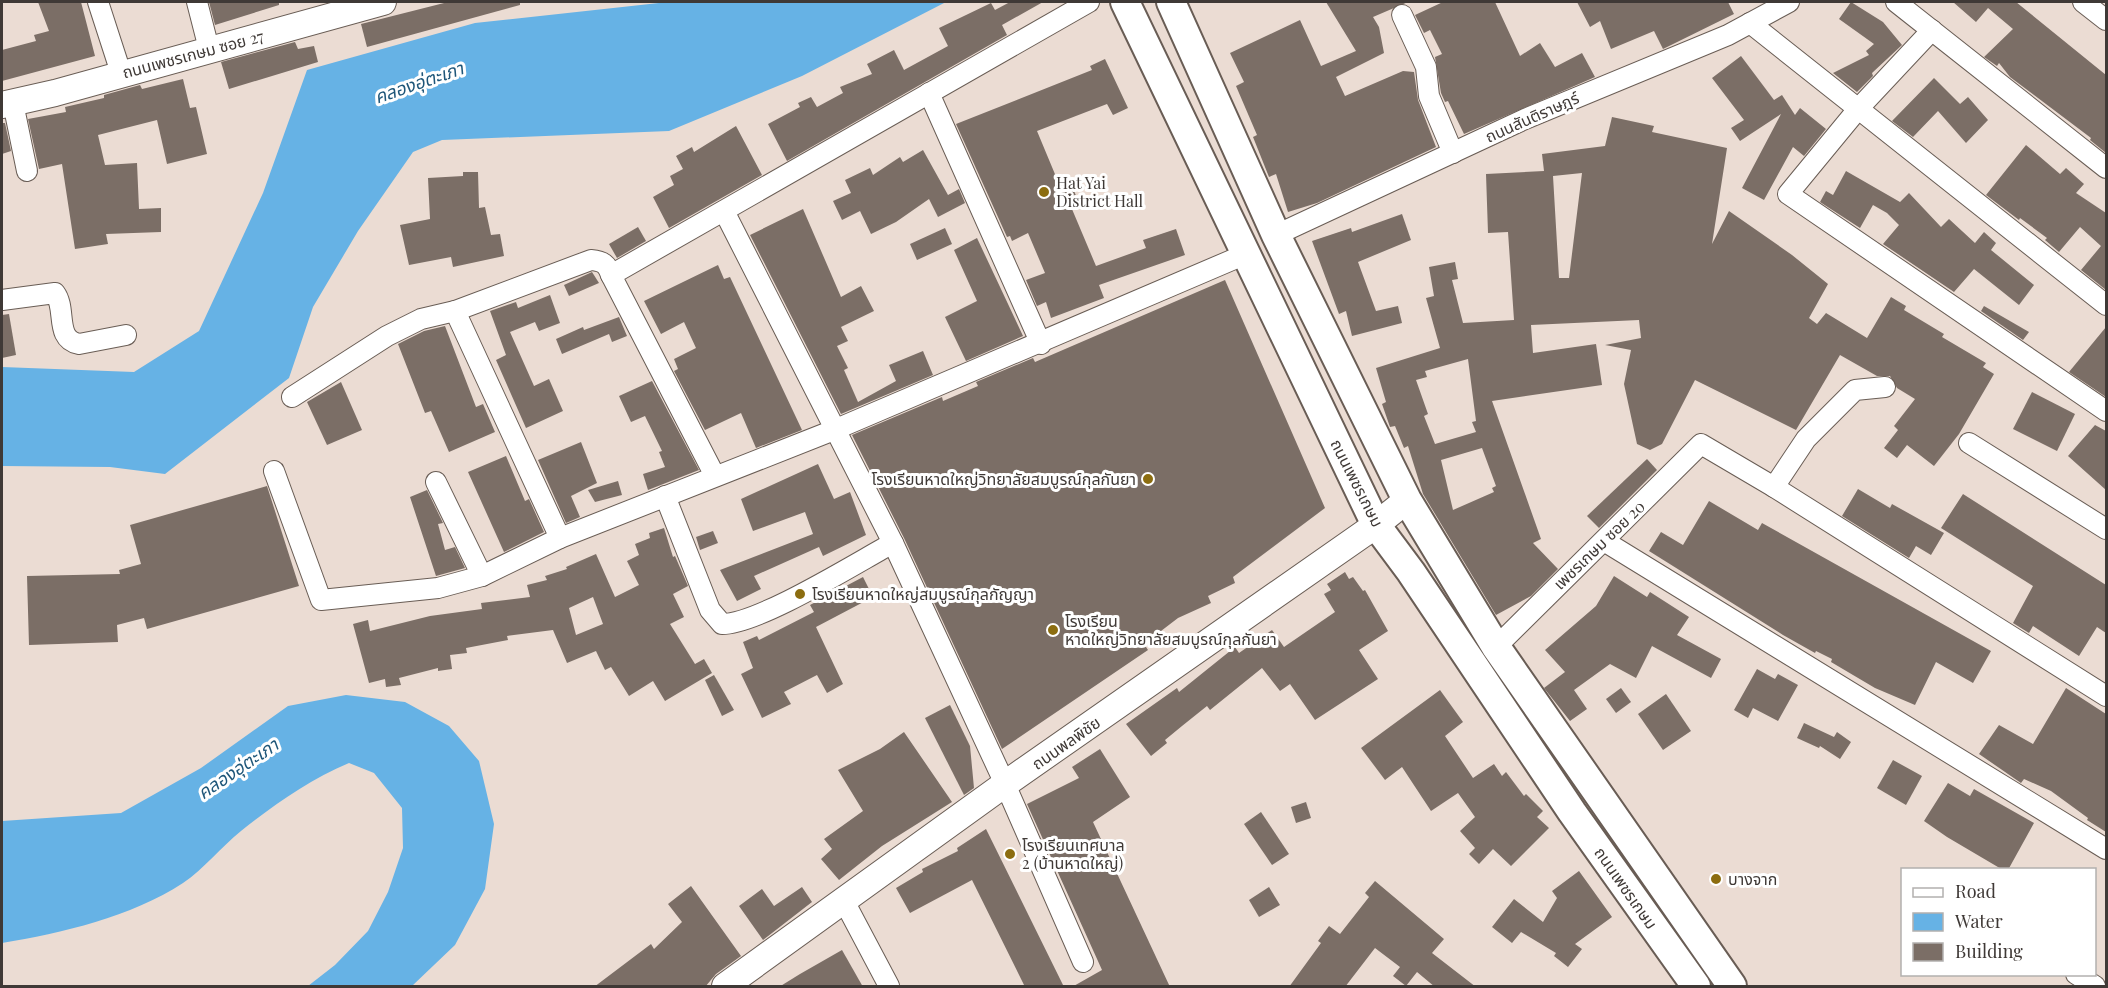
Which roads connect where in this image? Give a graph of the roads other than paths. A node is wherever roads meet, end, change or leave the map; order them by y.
1 (98, 2) edge
2 (197, 2) edge
3 (383, 2) edge
4 (1089, 2) edge
5 (1125, 2) edge
6 (1171, 2) edge
7 (1789, 2) edge
8 (1896, 2) edge
9 (2083, 2) edge
10 (348, 7) edge
11 (1402, 15) dead end
12 (2106, 20) edge
13 (1750, 23) junction
14 (1932, 30) junction
15 (209, 49) junction
16 (122, 73) junction
17 (929, 93) junction
18 (7, 104) edge
19 (1858, 109) junction
20 (1453, 153) junction
21 (2106, 168) edge
22 (27, 171) dead end
23 (724, 211) junction
24 (1276, 235) junction
25 (1246, 254) junction
26 (611, 275) junction
27 (2, 300) edge
28 (2106, 305) edge
29 (455, 311) junction
30 (126, 335) dead end
31 (1041, 344) junction
32 (1885, 387) dead end
33 (291, 397) dead end
34 (2106, 411) edge
35 (834, 430) junction
36 (1969, 443) dead end
37 (274, 471) dead end
38 (716, 476) junction
39 (436, 482) dead end
40 (1774, 487) junction
41 (665, 496) junction
42 (1407, 500) junction
43 (1376, 525) junction
44 (2106, 529) edge
45 (560, 538) junction
46 (1604, 541) junction
47 (893, 543) junction
48 (482, 576) junction
49 (1496, 647) junction
50 (2106, 696) edge
51 (1005, 784) junction
52 (2106, 849) edge
53 (844, 902) junction
54 (1083, 962) dead end
55 (2078, 976) edge
56 (725, 987) edge
57 (889, 987) edge
58 (1696, 987) edge
59 (1732, 987) edge
60 (2094, 987) edge

1 - 16 street
2 - 15 street
3 - 10 street, ถนนเพชรเกษม ซอย 27
4 - 17 street
5 - 25 main road, ถนนเพชรเกษม
6 - 24 main road, ถนนเพชรเกษม
7 - 13 street, ถนนสันติราษฎร์
8 - 14 street
9 - 12 street
10 - 15 street, ถนนเพชรเกษม ซอย 27
11 - 20 street
13 - 19 street
13 - 20 street, ถนนสันติราษฎร์
14 - 19 street
14 - 21 street
15 - 16 street, ถนนเพชรเกษม ซอย 27
16 - 18 street, ถนนเพชรเกษม ซอย 27
17 - 23 street
17 - 31 street
18 - 22 street
19 - 28 street
19 - 34 street
20 - 24 street, ถนนสันติราษฎร์
23 - 26 street
23 - 35 street
24 - 42 main road, ถนนเพชรเกษม
25 - 31 street
25 - 43 main road, ถนนเพชรเกษม
26 - 29 street
26 - 38 street
27 - 30 street
29 - 33 street
29 - 45 street
31 - 35 street
32 - 40 street
35 - 38 street
35 - 47 street
36 - 44 street
37 - 48 street
38 - 41 street
39 - 48 street
40 - 46 street, เพชรเกษม ซอย 20
40 - 50 street
41 - 45 street
41 - 47 street
42 - 43 street, ถนนพลพิชัย
42 - 49 main road, ถนนเพชรเกษม
43 - 51 street, ถนนพลพิชัย
43 - 58 main road, ถนนเพชรเกษม
45 - 48 street
46 - 49 street, เพชรเกษม ซอย 20
46 - 52 street
47 - 51 street
49 - 59 main road, ถนนเพชรเกษม
51 - 53 street, ถนนพลพิชัย
51 - 54 street
53 - 56 street, ถนนพลพิชัย
53 - 57 street
55 - 60 street

